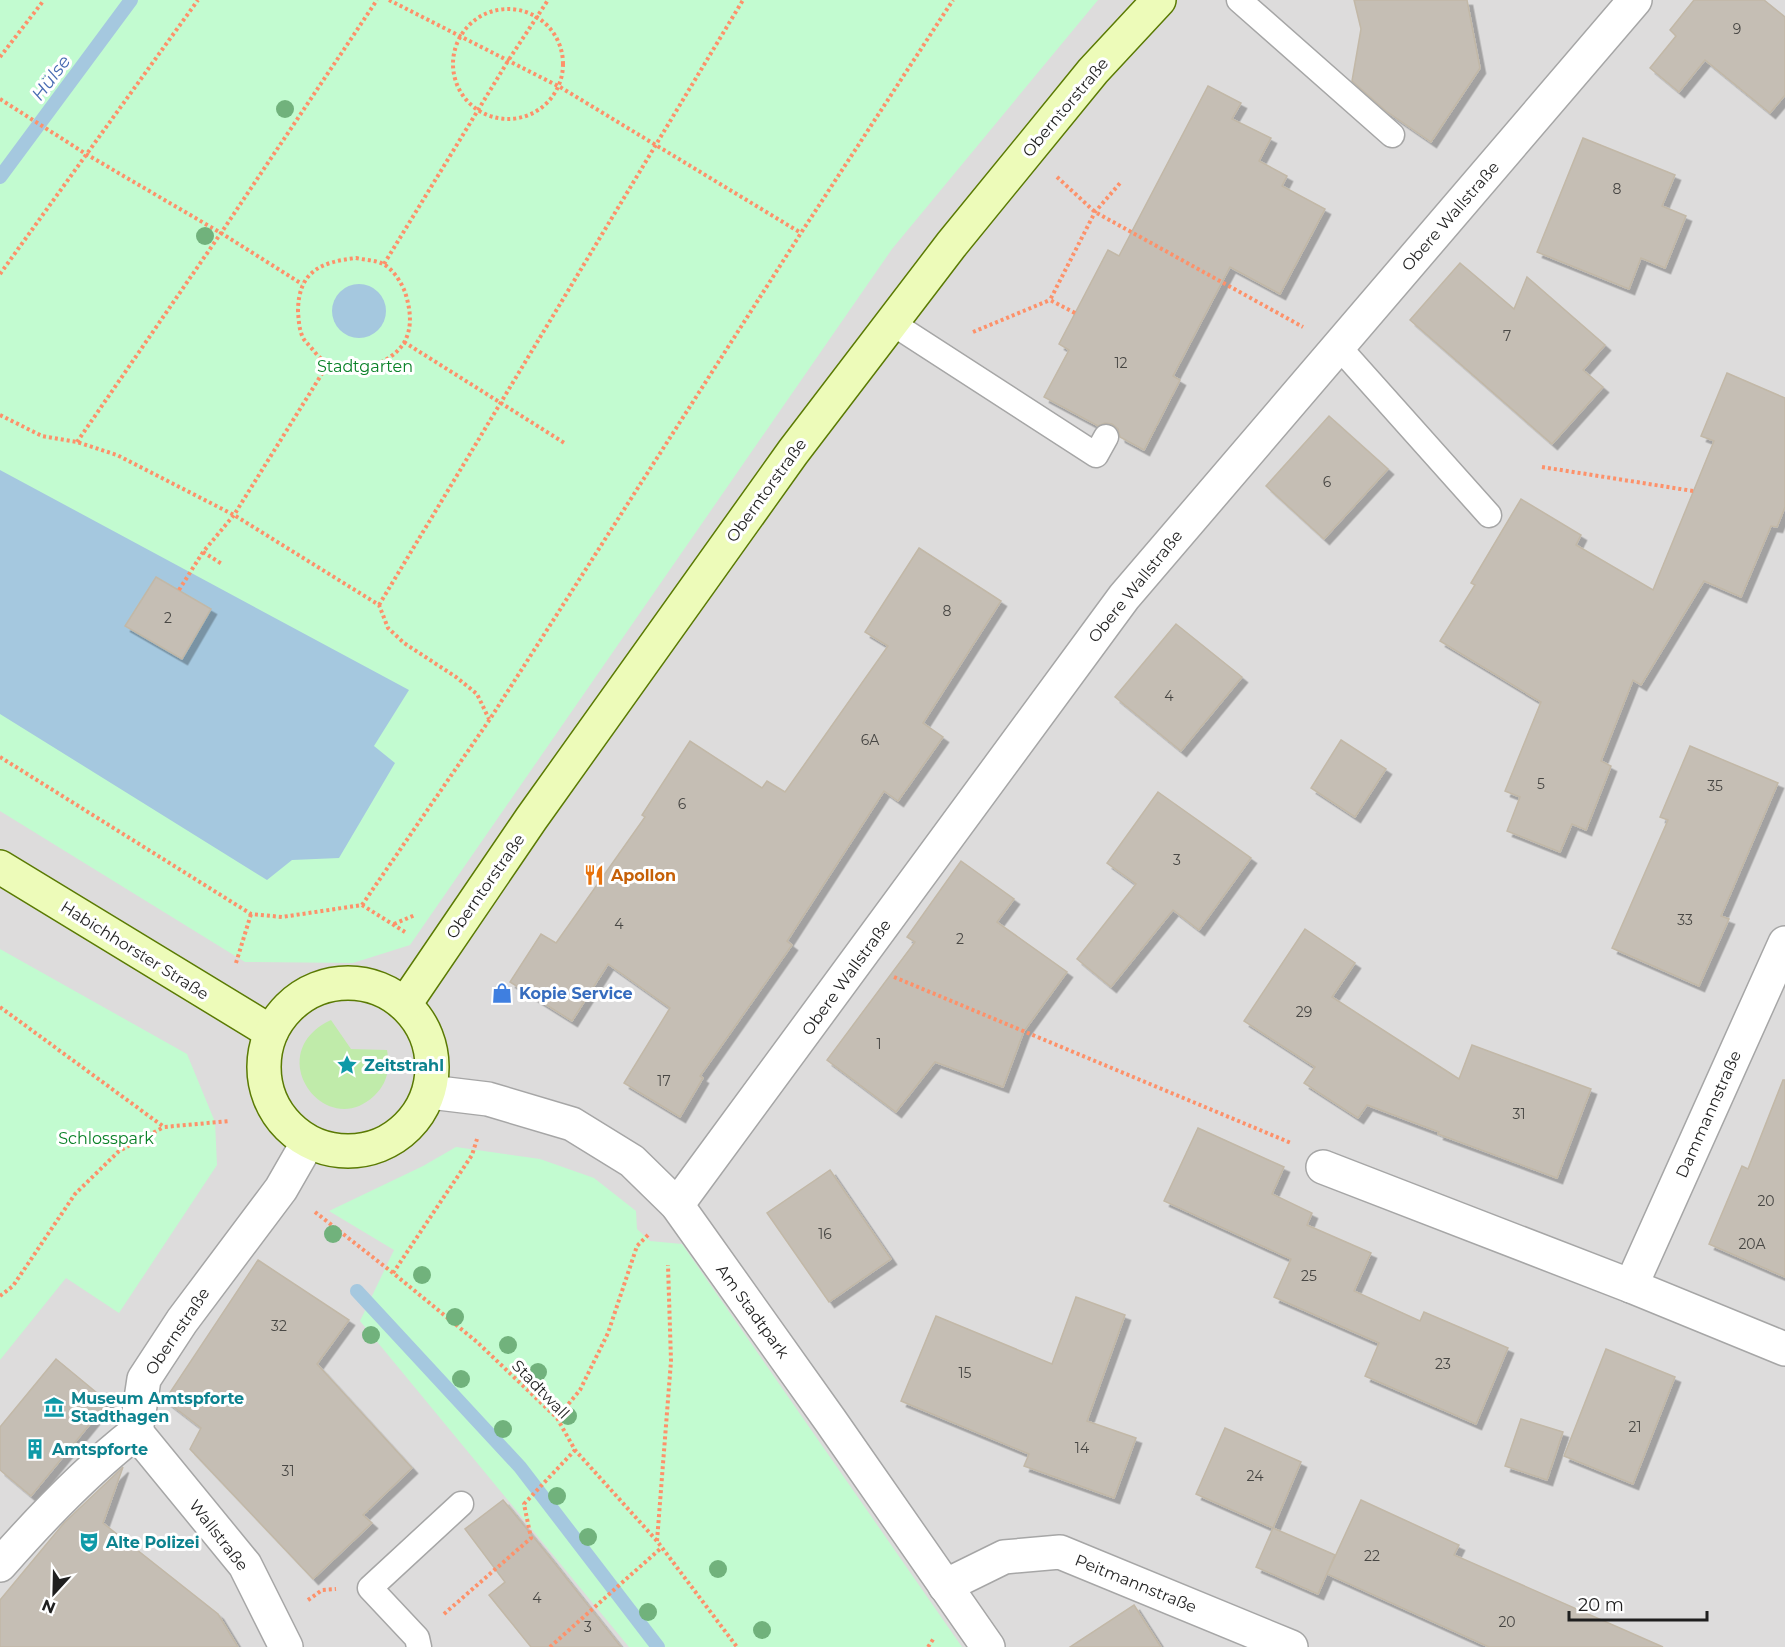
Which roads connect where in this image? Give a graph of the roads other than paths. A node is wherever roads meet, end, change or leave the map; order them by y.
1 (1160, 0) edge
2 (1239, 0) edge
3 (1635, 0) edge
4 (1392, 135) dead end
5 (892, 323) junction
6 (1338, 346) junction
7 (1106, 437) dead end
8 (1489, 514) dead end
9 (0, 867) edge
10 (1785, 943) edge
11 (405, 1004) junction
12 (271, 1032) junction
13 (430, 1092) junction
14 (308, 1142) junction
15 (1323, 1167) road end
16 (677, 1205) junction
17 (1631, 1286) junction
18 (1785, 1349) edge
19 (136, 1432) junction
20 (461, 1504) dead end
21 (0, 1564) edge
22 (945, 1586) junction
23 (280, 1636) edge
24 (418, 1643) edge
25 (988, 1647) edge
26 (1291, 1647) edge

1 - 5 main road, Oberntorstraße
2 - 4 lane
3 - 6 street, Obere Wallstraße
5 - 7 lane
5 - 11 main road, Oberntorstraße
6 - 8 lane
6 - 16 street, Obere Wallstraße
9 - 12 main road, Habichhorster Straße
10 - 17 street, Dammannstraße
11 - 12 main road
11 - 13 main road
12 - 14 main road
13 - 14 main road
13 - 16 street, Am Stadtpark
14 - 19 street, Obernstraße
15 - 17 street
16 - 22 street, Am Stadtpark
17 - 18 street
19 - 21 street
19 - 23 street, Wallstraße
20 - 24 lane
22 - 25 street, Am Stadtpark
22 - 26 street, Peitmannstraße

